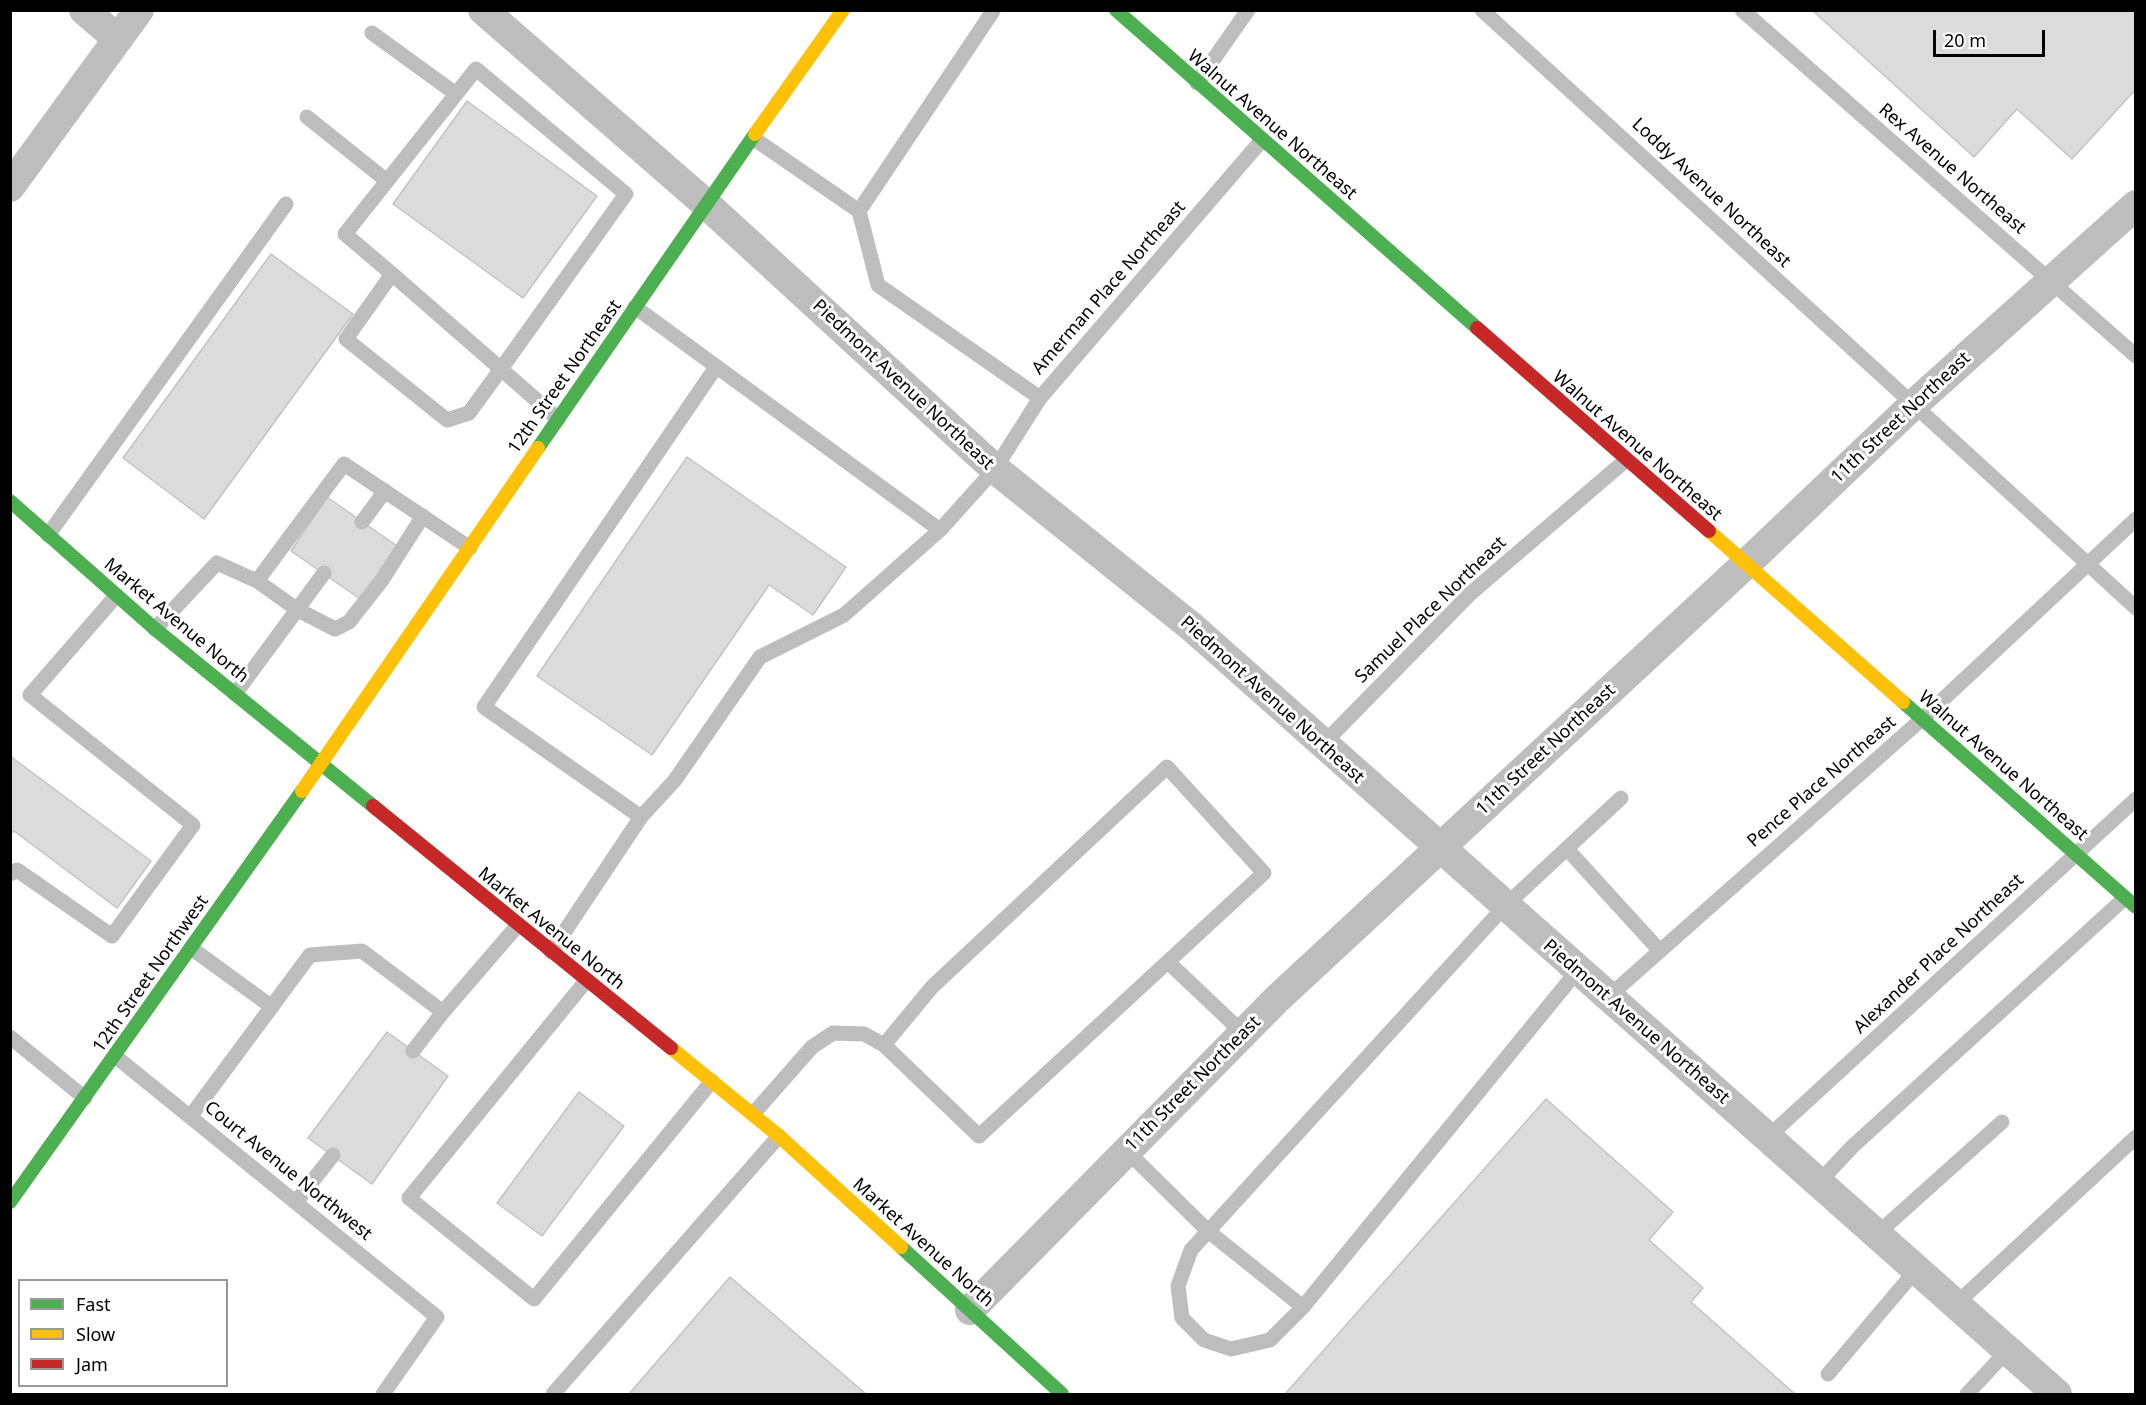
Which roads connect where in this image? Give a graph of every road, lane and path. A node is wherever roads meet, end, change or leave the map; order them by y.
1 (84, 10) edge
2 (139, 10) edge
3 (843, 10) edge
4 (993, 10) edge
5 (1116, 10) edge
6 (1248, 10) edge
7 (1482, 10) edge
8 (1742, 10) edge
9 (495, 14) edge
10 (372, 33) dead end
11 (118, 39) junction
12 (1197, 83) junction
13 (456, 94) junction
14 (307, 117) dead end
15 (753, 138) junction
16 (1262, 140) junction
17 (387, 181) junction
18 (10, 187) edge
19 (286, 204) dead end
20 (706, 204) junction
21 (2136, 205) edge
22 (859, 211) junction
23 (392, 274) junction
24 (2051, 283) junction
25 (635, 307) junction
26 (2136, 356) edge
27 (716, 366) junction
28 (501, 369) junction
29 (1040, 398) junction
30 (1912, 406) junction
31 (558, 419) junction
32 (1626, 460) junction
33 (994, 469) junction
34 (385, 491) junction
35 (10, 501) edge
36 (423, 516) junction
37 (2136, 519) edge
38 (362, 522) dead end
39 (939, 530) junction
40 (48, 535) junction
41 (470, 548) junction
42 (1746, 564) junction
43 (2085, 564) junction
44 (324, 573) dead end
45 (257, 581) junction
46 (116, 596) junction
47 (2136, 608) edge
48 (298, 610) junction
49 (155, 629) junction
50 (235, 694) junction
51 (1922, 719) junction
52 (1322, 745) junction
53 (320, 765) junction
54 (1621, 798) dead end
55 (2136, 799) edge
56 (641, 817) junction
57 (1439, 848) junction
58 (1566, 849) junction
59 (2075, 854) junction
60 (10, 874) edge
61 (2130, 902) edge
62 (1505, 906) junction
63 (518, 925) junction
64 (191, 948) junction
65 (1660, 951) junction
66 (551, 952) junction
67 (1168, 962) junction
68 (1578, 970) junction
69 (586, 981) junction
70 (1608, 997) junction
71 (272, 1007) junction
72 (443, 1012) junction
73 (1243, 1034) junction
74 (10, 1037) edge
75 (884, 1045) junction
76 (413, 1051) dead end
77 (115, 1056) junction
78 (712, 1081) junction
79 (85, 1098) junction
80 (753, 1114) junction
81 (190, 1117) junction
82 (2002, 1122) dead end
83 (778, 1136) junction
84 (1768, 1137) junction
85 (2136, 1137) edge
86 (1127, 1151) junction
87 (333, 1155) dead end
88 (1819, 1182) junction
89 (10, 1202) edge
90 (296, 1202) junction
91 (1208, 1231) junction
92 (1877, 1234) junction
93 (1917, 1269) junction
94 (1956, 1304) junction
95 (1303, 1307) junction
96 (970, 1310) junction
97 (2008, 1350) junction
98 (1828, 1374) dead end
99 (382, 1395) edge
100 (554, 1395) edge
101 (1062, 1395) edge
102 (1967, 1395) edge
103 (2057, 1395) edge

1 - 11 street
2 - 11 street
3 - 15 main road, 12th Street Northeast
4 - 22 lane
5 - 12 main road, Walnut Avenue Northeast
6 - 12 lane
7 - 30 lane, Loddy Avenue Northeast
8 - 24 lane, Rex Avenue Northeast
9 - 20 street, Piedmont Avenue Northeast
10 - 13 lane
11 - 18 street
12 - 16 main road, Walnut Avenue Northeast
13 - 17 lane
13 - 28 lane
14 - 17 lane
15 - 20 main road, 12th Street Northeast
15 - 22 lane
16 - 29 lane, Amerman Place Northeast
16 - 32 main road, Walnut Avenue Northeast
17 - 23 lane
19 - 40 lane
20 - 25 main road, 12th Street Northeast
20 - 33 street, Piedmont Avenue Northeast
21 - 24 street, 11th Street Northeast
22 - 29 lane
23 - 28 lane
23 - 28 lane
24 - 26 lane, Rex Avenue Northeast
24 - 30 street, 11th Street Northeast
25 - 27 lane
25 - 31 main road, 12th Street Northeast
27 - 39 lane
27 - 56 lane
28 - 31 lane
29 - 33 lane, Amerman Place Northeast
30 - 42 street, 11th Street Northeast
30 - 43 lane, Loddy Avenue Northeast
31 - 41 main road, 12th Street Northeast
32 - 42 main road, Walnut Avenue Northeast
32 - 52 lane, Samuel Place Northeast
33 - 39 lane, Amerman Place Northeast
33 - 52 street, Piedmont Avenue Northeast
34 - 36 lane
34 - 38 lane
34 - 45 lane
35 - 40 main road, Market Avenue North
36 - 41 lane
36 - 48 lane
37 - 43 lane, Pence Place Northeast
39 - 56 lane, Amerman Place Northeast
40 - 46 main road, Market Avenue North
41 - 53 main road, 12th Street Northeast
42 - 51 main road, Walnut Avenue Northeast
42 - 57 street, 11th Street Northeast
43 - 47 lane, Loddy Avenue Northeast
43 - 51 lane, Pence Place Northeast
44 - 48 lane
45 - 48 lane
45 - 49 lane
46 - 49 main road, Market Avenue North
46 - 60 lane
48 - 50 lane
49 - 50 main road, Market Avenue North
50 - 53 main road, Market Avenue North
51 - 59 main road, Walnut Avenue Northeast
51 - 65 lane, Pence Place Northeast
52 - 57 street, Piedmont Avenue Northeast
53 - 63 main road, Market Avenue North
53 - 64 main road, 12th Street Northwest
54 - 58 lane
55 - 59 lane, Alexander Place Northeast
56 - 66 lane, Amerman Place Northeast
57 - 62 street, Piedmont Avenue Northeast
57 - 73 street, 11th Street Northeast
58 - 62 lane
58 - 65 lane
59 - 61 main road, Walnut Avenue Northeast
59 - 84 lane, Alexander Place Northeast
61 - 88 lane
62 - 68 street, Piedmont Avenue Northeast
62 - 91 lane
63 - 66 main road, Market Avenue North
63 - 72 lane
64 - 71 lane
64 - 77 main road, 12th Street Northwest
65 - 70 lane, Pence Place Northeast
66 - 69 main road, Market Avenue North
67 - 73 lane
67 - 75 lane
67 - 75 lane
68 - 70 street, Piedmont Avenue Northeast
68 - 95 lane
69 - 78 main road, Market Avenue North
69 - 78 lane
70 - 84 street, Piedmont Avenue Northeast
71 - 72 lane
71 - 81 lane
72 - 76 lane
73 - 86 street, 11th Street Northeast
74 - 79 lane
75 - 80 lane
77 - 79 main road, 12th Street Northwest
77 - 81 lane, Court Avenue Northwest
78 - 80 main road, Market Avenue North
79 - 89 main road, 12th Street Northwest
80 - 83 main road, Market Avenue North
81 - 90 lane, Court Avenue Northwest
82 - 92 lane
83 - 96 main road, Market Avenue North
83 - 100 lane
84 - 88 street, Piedmont Avenue Northeast
85 - 94 lane
86 - 91 lane
86 - 96 street, 11th Street Northeast
87 - 90 lane
88 - 92 street, Piedmont Avenue Northeast
90 - 99 lane, Court Avenue Northwest
91 - 95 lane
91 - 95 lane
92 - 93 street, Piedmont Avenue Northeast
93 - 94 street, Piedmont Avenue Northeast
93 - 98 lane
94 - 97 street, Piedmont Avenue Northeast
96 - 101 main road, Market Avenue North
97 - 102 lane
97 - 103 street, Piedmont Avenue Northeast

